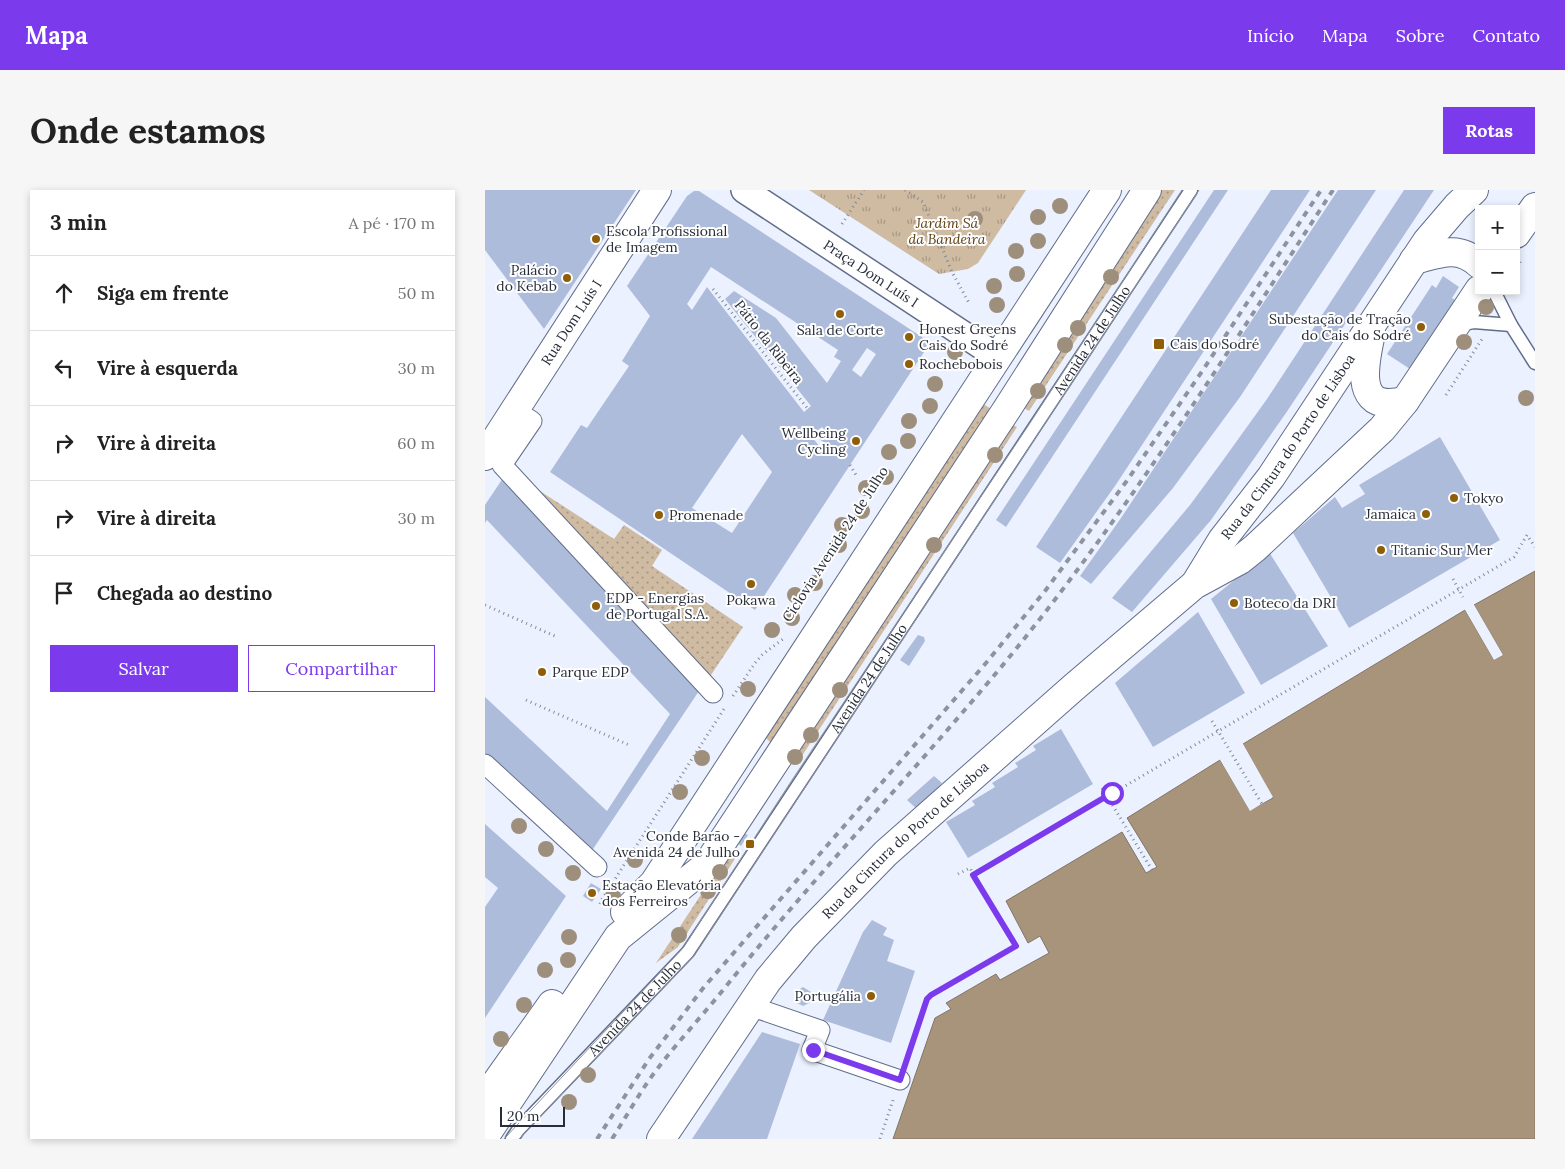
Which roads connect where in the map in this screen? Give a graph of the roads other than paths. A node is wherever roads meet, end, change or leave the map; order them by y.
1 (657, 190) edge
2 (744, 190) edge
3 (1107, 190) edge
4 (1130, 190) edge
5 (1147, 190) edge
6 (1191, 190) edge
7 (1474, 190) edge
8 (1535, 207) edge
9 (1520, 228) edge
10 (1414, 260) junction
11 (1475, 260) edge
12 (1098, 268) junction
13 (1476, 295) edge
14 (1496, 295) edge
15 (1373, 322) junction
16 (1455, 325) junction
17 (1511, 325) junction
18 (998, 357) junction
19 (1535, 362) edge
20 (1029, 376) junction
21 (1405, 401) junction
22 (515, 410) junction
23 (485, 456) edge
24 (1195, 585) junction
25 (713, 692) dead end
26 (485, 764) edge
27 (597, 868) dead end
28 (750, 1006) junction
29 (493, 1078) edge
30 (900, 1080) road end
31 (485, 1098) edge
32 (485, 1136) edge
33 (512, 1139) edge
34 (661, 1139) edge

1 - 22 main road, Rua Dom Luís I
2 - 18 street, Praça Dom Luís I
3 - 18 main road
4 - 12 main road
5 - 12 main road
6 - 33 lane, Avenida 24 de Julho
7 - 10 main road, Rua da Cintura do Porto de Lisboa
8 - 9 main road
10 - 11 main road
10 - 15 main road, Rua da Cintura do Porto de Lisboa
12 - 20 main road
13 - 16 main road, Rua da Cintura do Porto de Lisboa
14 - 17 lane
15 - 21 main road
15 - 24 main road, Rua da Cintura do Porto de Lisboa
16 - 17 lane
16 - 21 main road, Rua da Cintura do Porto de Lisboa
17 - 19 lane
18 - 20 main road
18 - 29 main road
20 - 32 main road
21 - 24 main road, Rua da Cintura do Porto de Lisboa
22 - 23 main road, Rua Dom Luís I
22 - 25 street
24 - 28 main road, Rua da Cintura do Porto de Lisboa
26 - 27 street
28 - 30 street
28 - 34 main road, Rua da Cintura do Porto de Lisboa
29 - 31 main road

